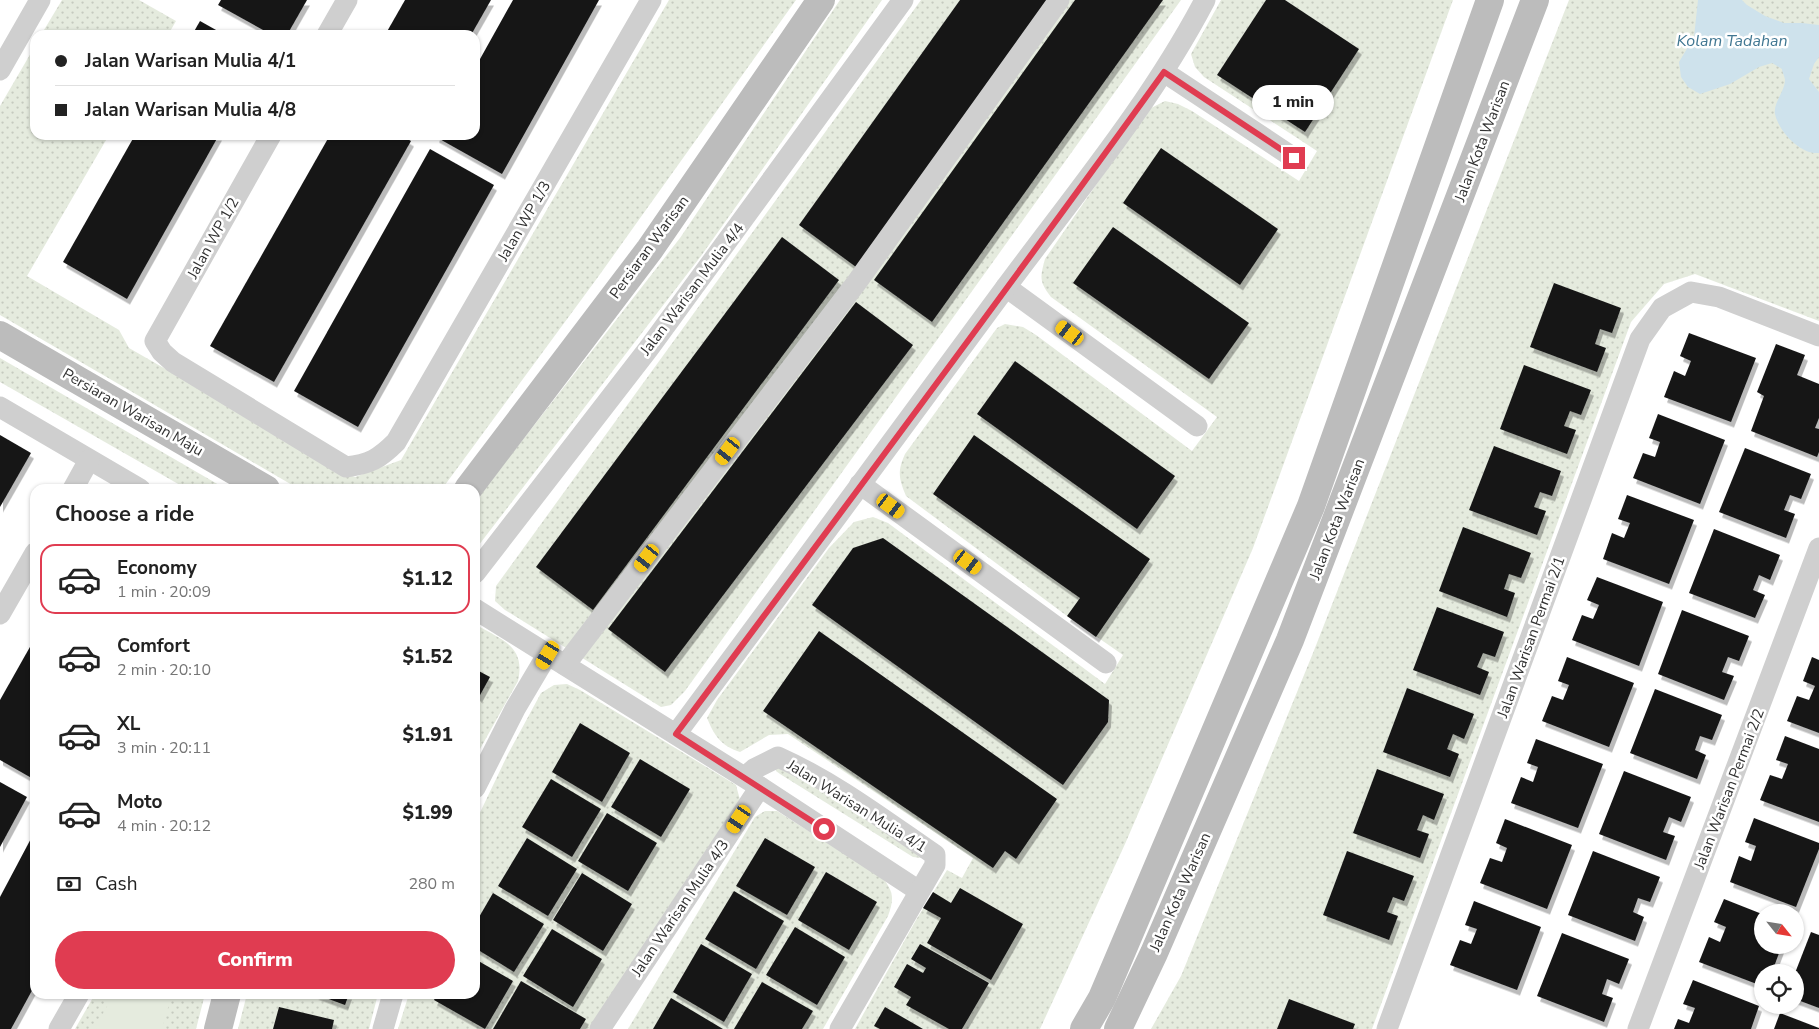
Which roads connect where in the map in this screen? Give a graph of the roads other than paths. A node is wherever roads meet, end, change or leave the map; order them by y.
1 (40, 0) edge
2 (347, 0) edge
3 (651, 0) edge
4 (820, 0) edge
5 (903, 0) edge
6 (1059, 0) edge
7 (1205, 0) edge
8 (1490, 0) edge
9 (1535, 7) edge
10 (330, 30) edge
11 (0, 70) edge
12 (1164, 72) junction
13 (268, 140) edge
14 (1294, 158) dead end
15 (1006, 287) junction
16 (0, 335) edge
17 (1819, 336) edge
18 (155, 340) joint
19 (0, 407) edge
20 (1197, 426) dead end
21 (89, 460) junction
22 (75, 484) edge
23 (131, 484) edge
24 (257, 484) edge
25 (472, 484) edge
26 (860, 484) junction
27 (1819, 548) edge
28 (30, 562) edge
29 (480, 567) edge
30 (480, 612) edge
31 (0, 614) edge
32 (556, 660) junction
33 (1106, 663) dead end
34 (676, 734) junction
35 (480, 778) edge
36 (753, 782) junction
37 (919, 891) junction
38 (76, 999) edge
39 (226, 999) edge
40 (392, 999) edge
41 (59, 1029) edge
42 (218, 1029) edge
43 (383, 1029) edge
44 (600, 1029) edge
45 (840, 1029) edge
46 (1084, 1029) edge
47 (1118, 1029) edge
48 (1387, 1029) edge
49 (1638, 1029) edge

1 - 11 street
2 - 10 street
3 - 18 street, Jalan WP 1/3
4 - 25 street, Persiaran Warisan
5 - 29 street, Jalan Warisan Mulia 4/4
6 - 32 street
7 - 12 street
8 - 46 street, Jalan Kota Warisan
9 - 47 street, Jalan Kota Warisan
12 - 14 street
12 - 15 street
13 - 18 street, Jalan WP 1/2
15 - 20 street
15 - 26 street
16 - 24 street, Persiaran Warisan Maju
17 - 48 street, Jalan Warisan Permai 2/1
19 - 21 street
21 - 22 street
21 - 23 street
26 - 33 street
26 - 34 street
27 - 49 street, Jalan Warisan Permai 2/2
28 - 31 street
30 - 32 street
32 - 34 street
32 - 35 street
34 - 36 street
36 - 37 street
36 - 37 street, Jalan Warisan Mulia 4/1
36 - 44 street, Jalan Warisan Mulia 4/3
37 - 45 street
38 - 41 street
39 - 42 street
40 - 43 street

